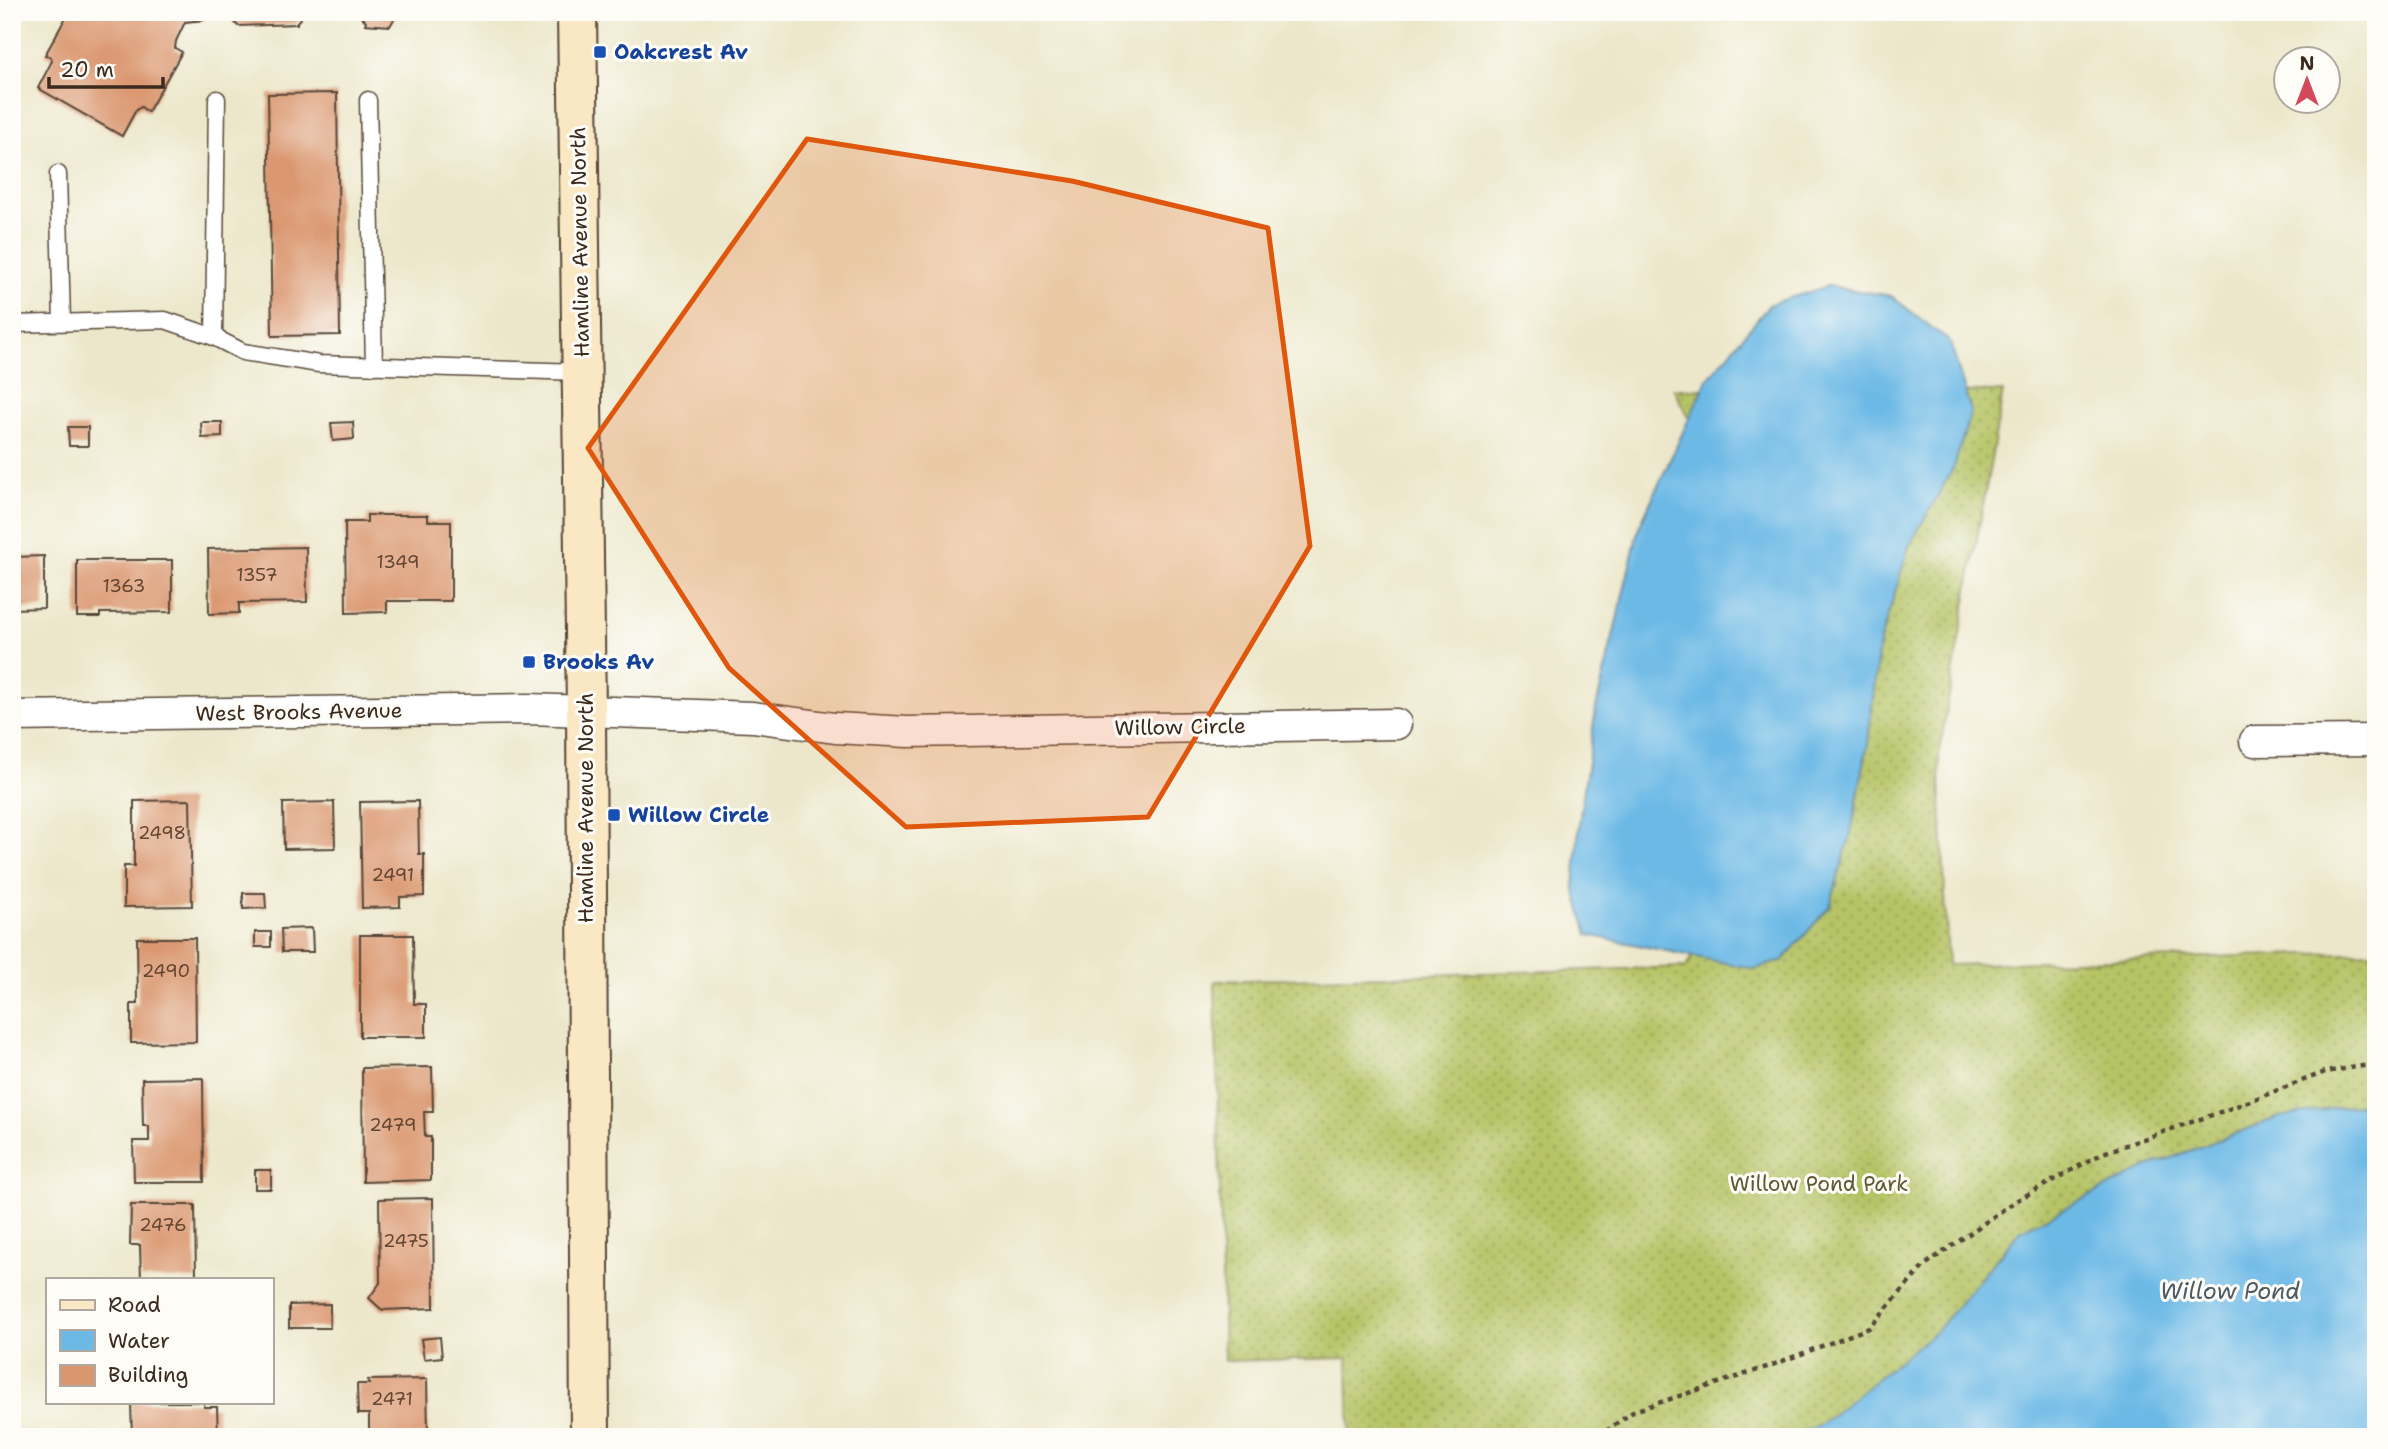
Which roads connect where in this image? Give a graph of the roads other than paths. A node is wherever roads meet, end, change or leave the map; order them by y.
1 (577, 12) edge
2 (216, 99) dead end
3 (368, 100) dead end
4 (58, 174) dead end
5 (62, 322) junction
6 (12, 324) edge
7 (214, 337) junction
8 (374, 366) junction
9 (581, 372) junction
10 (586, 710) junction
11 (12, 716) edge
12 (1396, 724) dead end
13 (2376, 740) edge
14 (2255, 741) dead end
15 (590, 1437) edge

1 - 9 street, Hamline Avenue North
2 - 7 lane
3 - 8 lane
4 - 5 lane
5 - 6 lane
5 - 7 lane
7 - 8 lane
8 - 9 lane
9 - 10 street, Hamline Avenue North
10 - 11 street, West Brooks Avenue
10 - 12 street, Willow Circle
10 - 15 street, Hamline Avenue North
13 - 14 street

